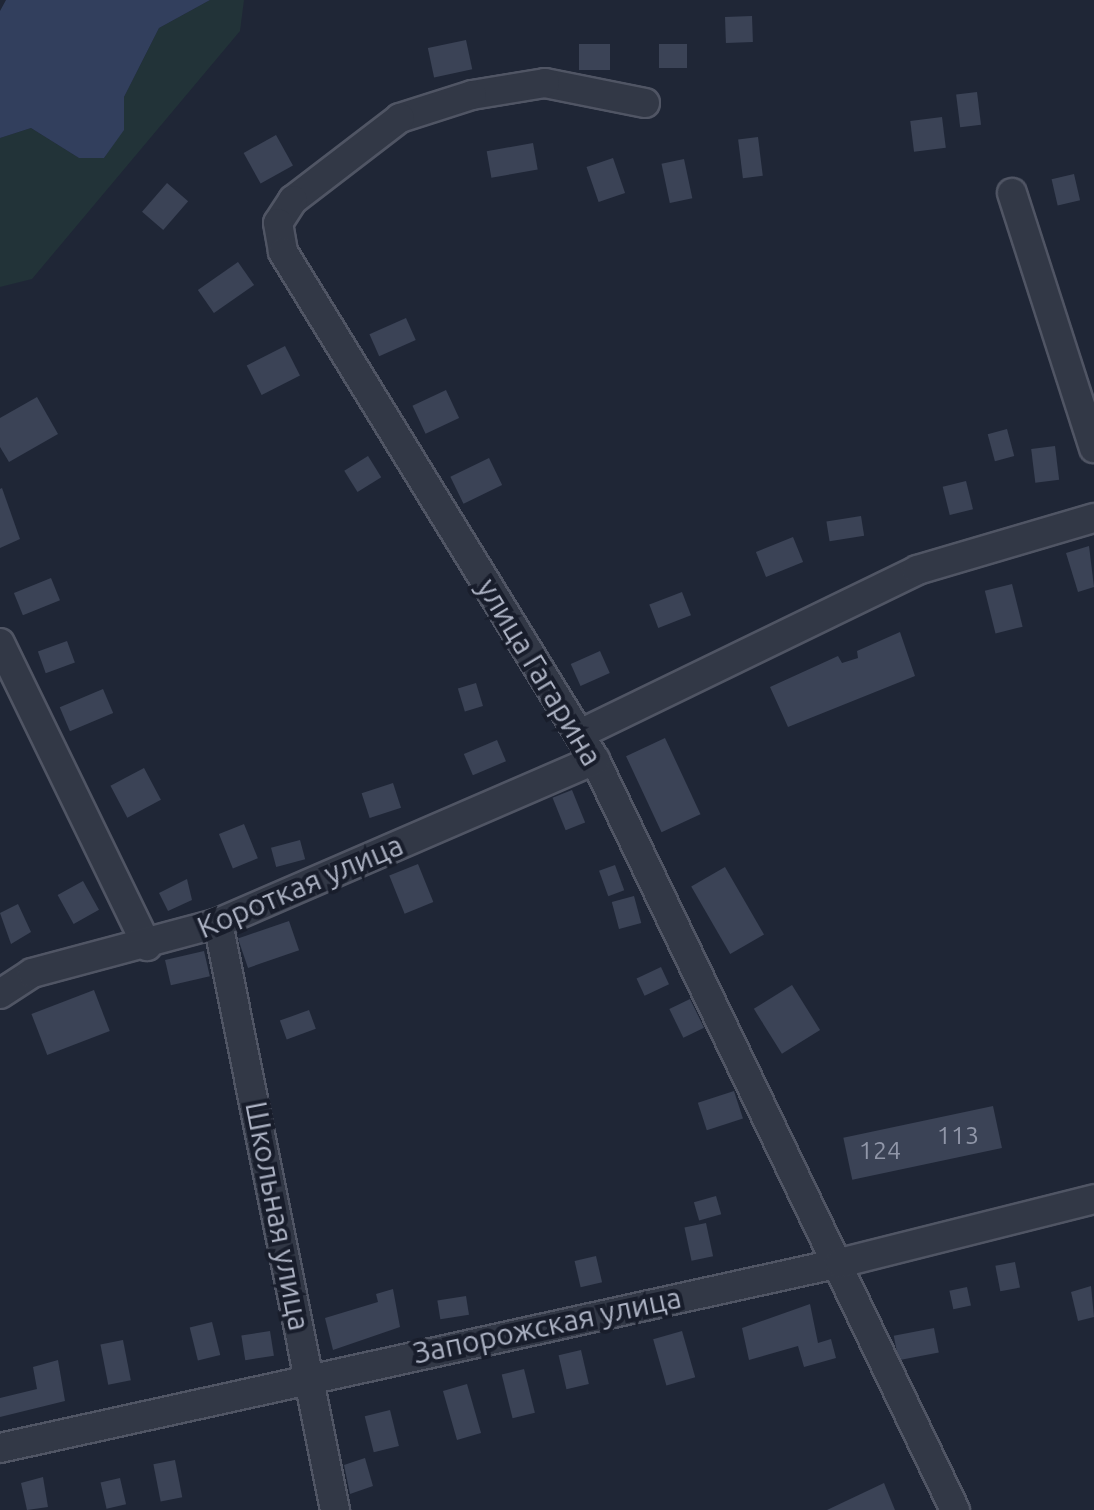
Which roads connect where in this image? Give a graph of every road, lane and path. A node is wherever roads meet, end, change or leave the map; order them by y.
1 (645, 103) dead end
2 (1012, 193) dead end
3 (1094, 448) edge
4 (1094, 518) edge
5 (0, 644) edge
6 (580, 734) junction
7 (594, 760) junction
8 (218, 922) junction
9 (147, 946) junction
10 (0, 994) edge
11 (1094, 1199) edge
12 (840, 1263) junction
13 (309, 1375) junction
14 (0, 1448) edge
15 (335, 1510) edge
16 (955, 1510) edge

1 - 6 street, улица Гагарина
2 - 3 street
4 - 6 street
5 - 9 street
6 - 7 street, улица Гагарина
7 - 8 street, Короткая улица
7 - 12 street, улица Гагарина
8 - 9 street, Короткая улица
8 - 13 street, Школьная улица
9 - 10 street, Короткая улица
11 - 12 street, Запорожская улица
12 - 13 street, Запорожская улица
12 - 16 street, улица Гагарина
13 - 14 street, Запорожская улица
13 - 15 street, Школьная улица

